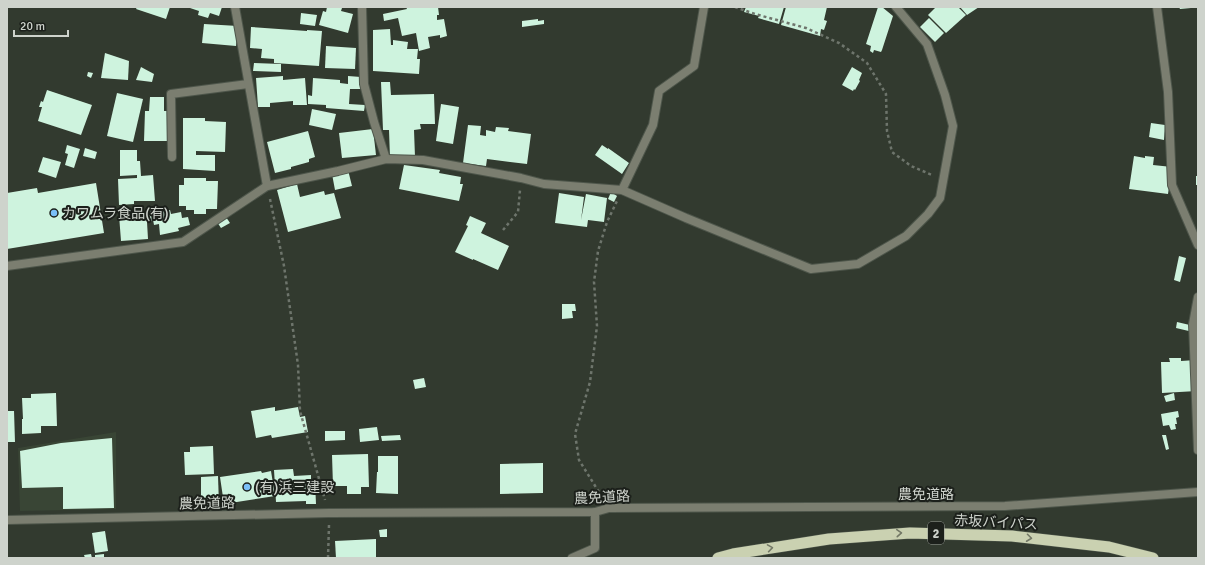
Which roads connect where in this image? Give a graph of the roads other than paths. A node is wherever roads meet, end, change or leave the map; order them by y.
1 (235, 7) edge
2 (362, 7) edge
3 (704, 7) edge
4 (896, 7) edge
5 (1157, 7) edge
6 (248, 84) junction
7 (172, 157) dead end
8 (386, 159) junction
9 (267, 186) junction
10 (622, 190) junction
11 (1198, 245) edge
12 (7, 266) edge
13 (1198, 297) edge
14 (1198, 450) edge
15 (1198, 492) edge
16 (595, 512) junction
17 (7, 520) edge
18 (572, 558) edge
19 (718, 558) edge
20 (1153, 558) edge

1 - 6 street
2 - 8 street
3 - 10 street
4 - 10 street
5 - 11 street
6 - 7 street
6 - 9 street
8 - 9 street
8 - 10 street
9 - 12 street
13 - 14 street
15 - 16 street, 農免道路
16 - 17 street, 農免道路
16 - 18 street
19 -> 20 highway, 赤坂バイパス / 2

